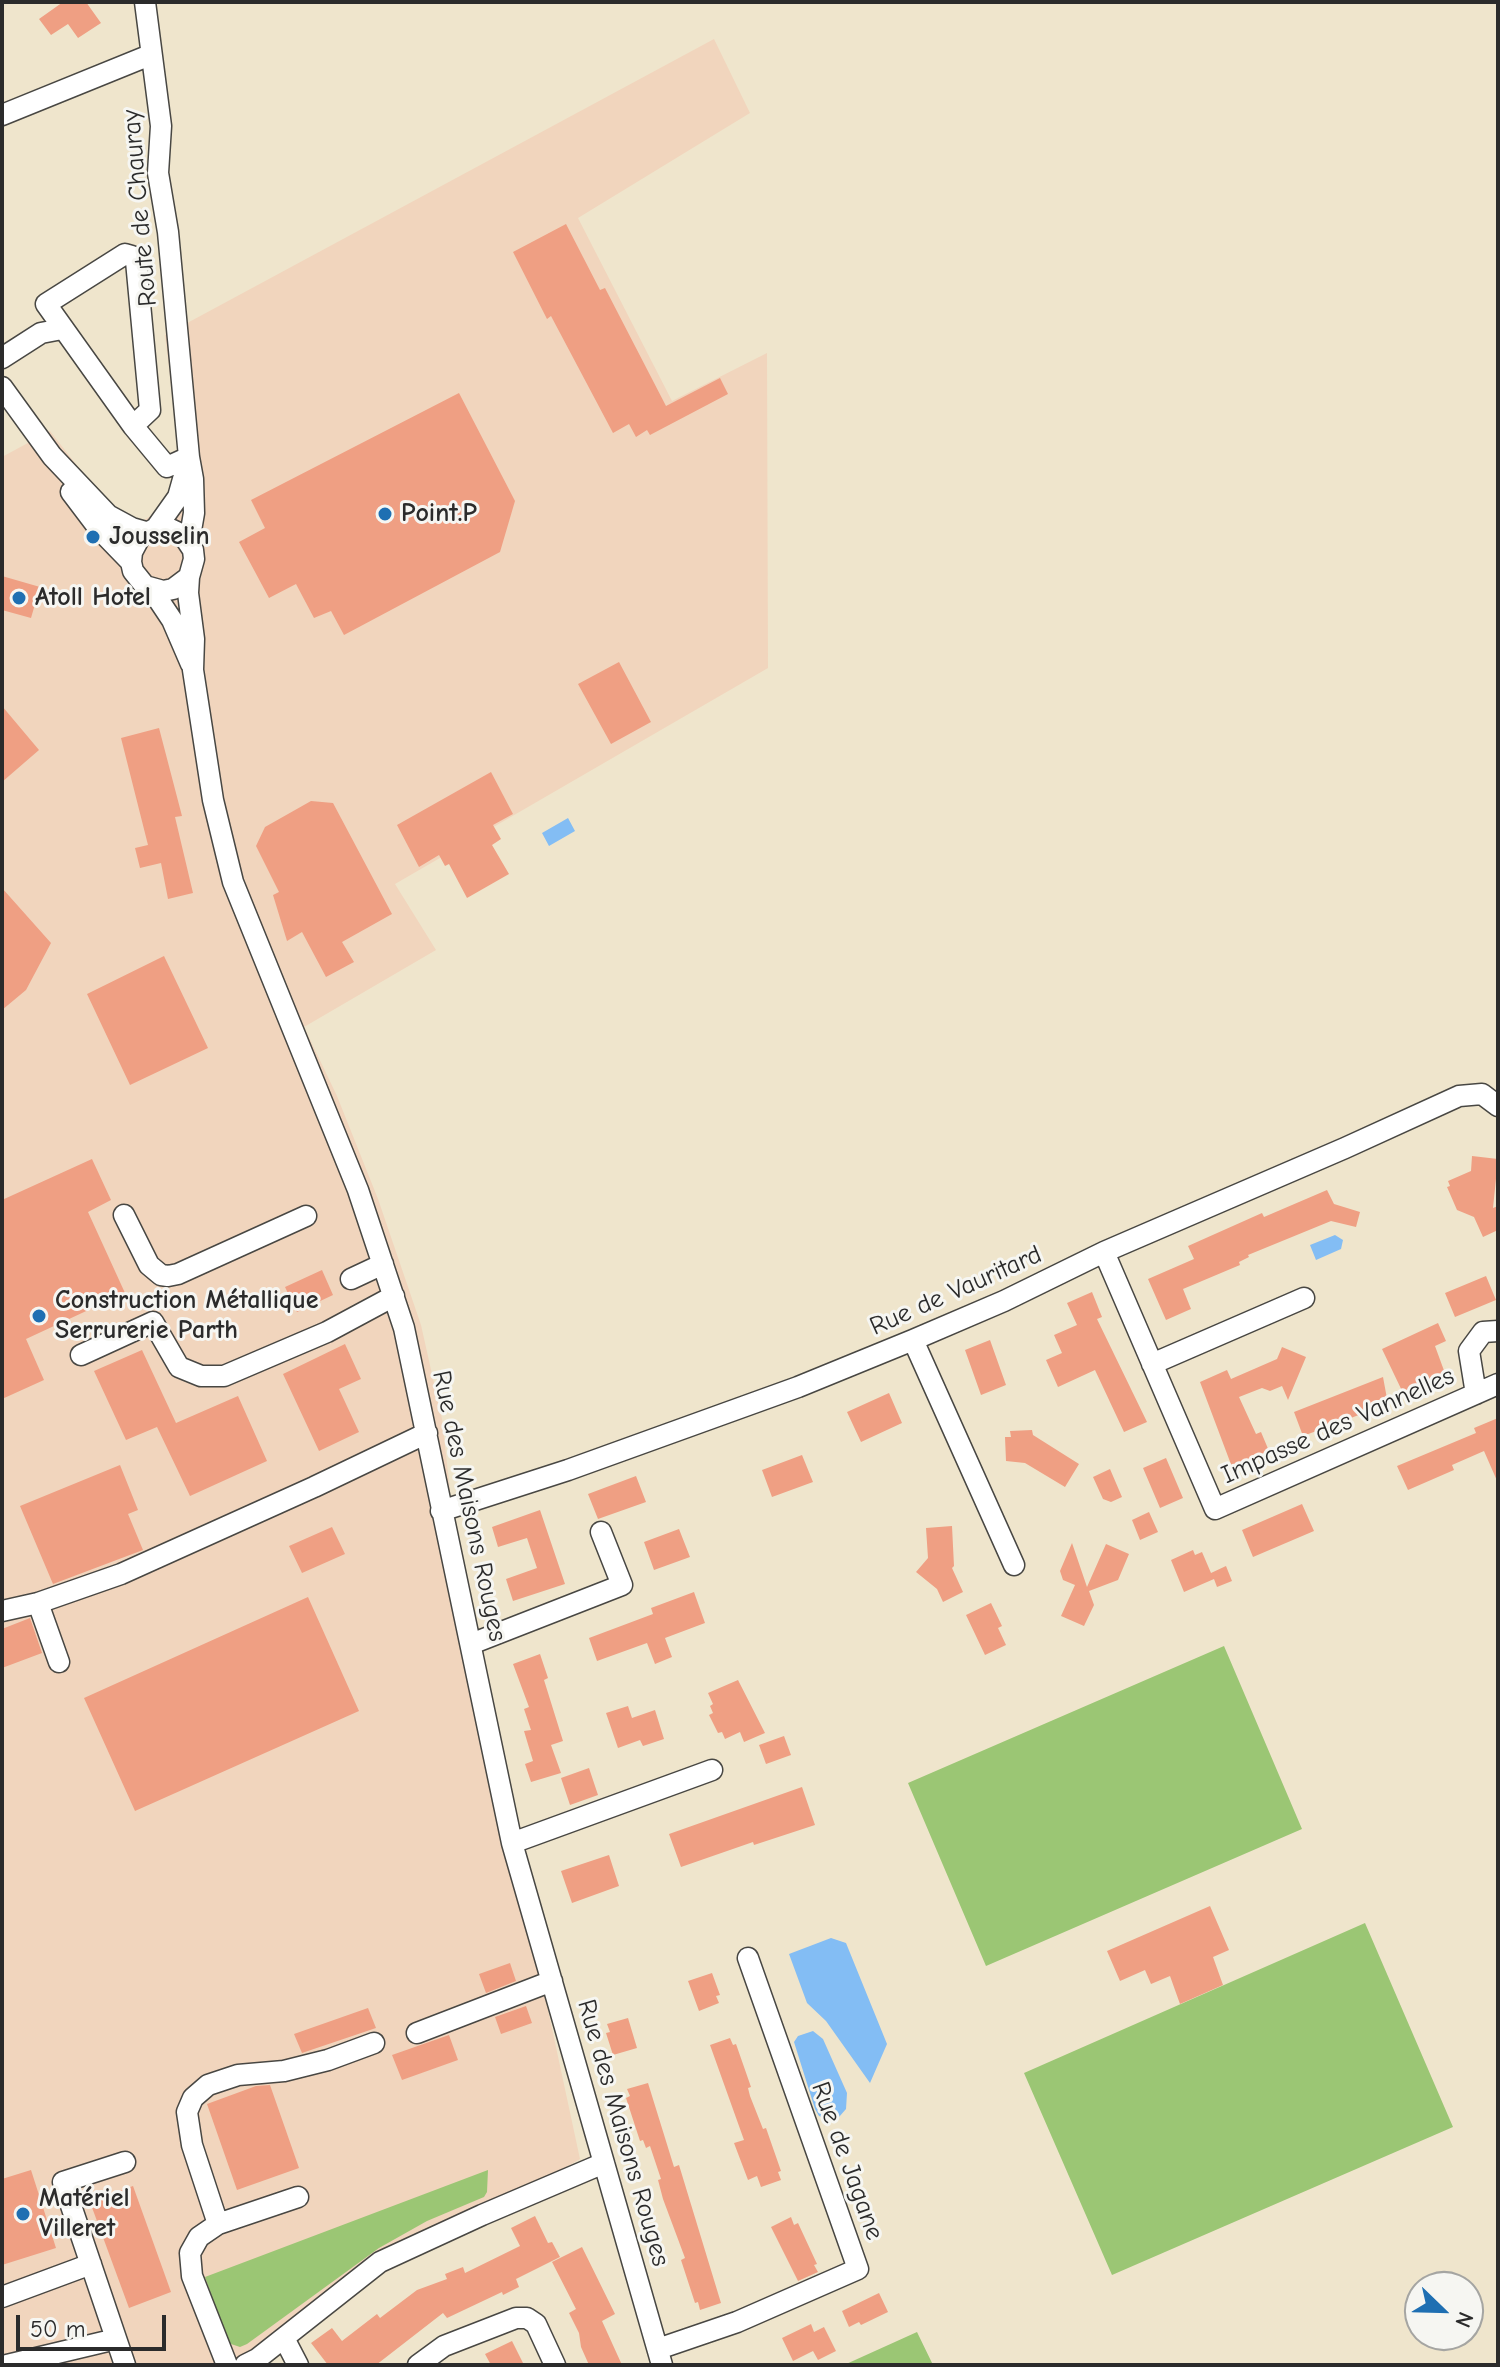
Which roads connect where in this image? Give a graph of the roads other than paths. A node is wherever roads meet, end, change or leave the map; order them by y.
1 (145, 2) edge
2 (150, 55) junction
3 (2, 115) edge
4 (62, 329) junction
5 (2, 358) edge
6 (2, 387) edge
7 (133, 426) junction
8 (52, 456) junction
9 (189, 457) junction
10 (151, 530) junction
11 (189, 542) junction
12 (131, 562) junction
13 (189, 577) junction
14 (152, 590) junction
15 (193, 670) junction
16 (1490, 1100) edge
17 (124, 1215) dead end
18 (306, 1216) dead end
19 (1104, 1252) junction
20 (383, 1264) junction
21 (351, 1279) dead end
22 (394, 1296) junction
23 (1304, 1298) dead end
24 (1498, 1331) edge
25 (913, 1340) junction
26 (81, 1355) dead end
27 (1152, 1364) junction
28 (1498, 1384) edge
29 (1476, 1394) junction
30 (427, 1433) junction
31 (441, 1511) junction
32 (601, 1532) dead end
33 (1014, 1565) dead end
34 (38, 1603) junction
35 (2, 1611) edge
36 (471, 1644) junction
37 (59, 1662) dead end
38 (712, 1770) dead end
39 (512, 1843) junction
40 (748, 1958) dead end
41 (552, 1981) junction
42 (417, 2033) dead end
43 (374, 2043) dead end
44 (125, 2162) dead end
45 (604, 2163) junction
46 (298, 2197) dead end
47 (218, 2224) junction
48 (91, 2264) junction
49 (2, 2297) edge
50 (284, 2338) junction
51 (116, 2339) junction
52 (660, 2357) edge
53 (7, 2365) edge
54 (125, 2365) edge
55 (227, 2365) edge
56 (245, 2365) edge
57 (298, 2365) edge
58 (418, 2365) edge
59 (555, 2365) edge

1 - 2 street, Route de Chauray
2 - 3 street
2 - 9 street, Route de Chauray
4 - 5 street
4 - 7 street
4 - 7 street
6 - 8 street
7 - 9 street
8 - 10 street
8 - 12 street
9 - 10 street, Route de Chauray
9 - 11 street, Route de Chauray
10 - 11 street
10 - 12 street
11 - 13 street
12 - 14 street
13 - 14 street
13 - 15 street, Rue des Maisons Rouges
14 - 15 street, Rue des Maisons Rouges
15 - 20 street, Rue des Maisons Rouges
16 - 19 street, Rue de Vauritard
17 - 18 street
19 - 25 street, Rue de Vauritard
19 - 27 street, Impasse des Vannelles
20 - 21 street
20 - 22 street, Rue des Maisons Rouges
22 - 26 street
22 - 30 street, Rue des Maisons Rouges
23 - 27 street
24 - 29 street, Impasse des Vannelles
25 - 31 street, Rue de Vauritard
25 - 33 street
27 - 29 street, Impasse des Vannelles
28 - 29 street, Impasse des Vannelles
30 - 31 street, Rue des Maisons Rouges
30 - 34 street
31 - 36 street, Rue des Maisons Rouges
32 - 36 street
34 - 35 street
34 - 37 street
36 - 39 street, Rue des Maisons Rouges
38 - 39 street
39 - 41 street, Rue des Maisons Rouges
40 - 52 street, Rue de Jagane
41 - 42 street
41 - 45 street, Rue des Maisons Rouges
43 - 47 street
44 - 48 street
45 - 50 street
45 - 52 street, Rue des Maisons Rouges
46 - 47 street
47 - 55 street
48 - 49 street
48 - 51 street
50 - 56 street
50 - 57 street
51 - 53 street
51 - 54 street
58 - 59 street

